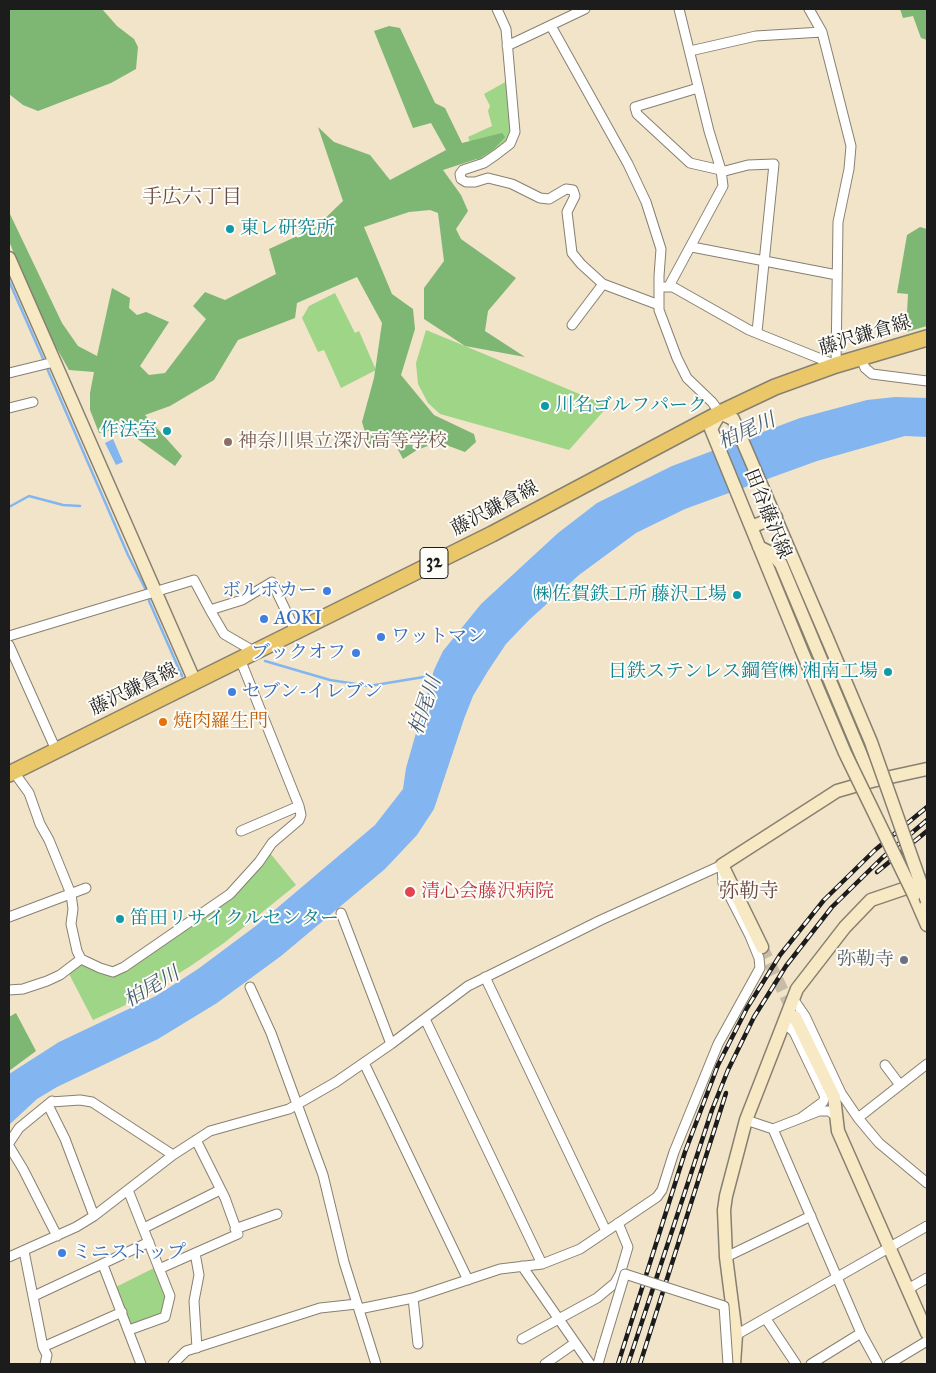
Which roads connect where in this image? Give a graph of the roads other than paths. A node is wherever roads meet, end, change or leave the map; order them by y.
1 (497, 9) edge
2 (585, 9) edge
3 (679, 9) edge
4 (809, 9) edge
5 (551, 26) junction
6 (822, 32) junction
7 (507, 46) junction
8 (690, 51) junction
9 (698, 88) junction
10 (721, 170) junction
11 (692, 246) junction
12 (9, 258) edge
13 (763, 261) junction
14 (837, 275) junction
15 (603, 284) junction
16 (669, 286) junction
17 (659, 287) junction
18 (659, 305) junction
19 (572, 325) dead end
20 (757, 332) junction
21 (927, 338) edge
22 (860, 358) junction
23 (54, 362) junction
24 (836, 365) junction
25 (9, 373) edge
26 (927, 381) edge
27 (33, 402) dead end
28 (9, 408) edge
29 (720, 413) junction
30 (778, 522) junction
31 (751, 527) junction
32 (759, 547) junction
33 (781, 564) junction
34 (154, 591) junction
35 (210, 610) junction
36 (296, 632) junction
37 (9, 636) edge
38 (9, 645) edge
39 (255, 652) junction
40 (240, 659) junction
41 (195, 682) junction
42 (56, 750) junction
43 (927, 769) edge
44 (11, 773) edge
45 (872, 781) junction
46 (299, 806) junction
47 (241, 831) dead end
48 (722, 865) junction
49 (927, 881) edge
50 (86, 888) dead end
51 (71, 894) junction
52 (927, 901) edge
53 (341, 913) dead end
54 (9, 917) edge
55 (927, 925) edge
56 (762, 947) tunnel mouth
57 (82, 959) junction
58 (485, 978) junction
59 (250, 987) dead end
60 (9, 990) edge
61 (794, 1000) junction
62 (425, 1019) junction
63 (790, 1020) junction
64 (392, 1044) junction
65 (364, 1063) junction
66 (927, 1064) edge
67 (886, 1065) dead end
68 (900, 1085) junction
69 (51, 1102) junction
70 (298, 1105) junction
71 (836, 1116) junction
72 (801, 1118) junction
73 (858, 1118) junction
74 (746, 1120) junction
75 (773, 1129) junction
76 (196, 1140) junction
77 (9, 1145) edge
78 (173, 1156) junction
79 (927, 1182) edge
80 (128, 1190) junction
81 (220, 1190) junction
82 (277, 1214) dead end
83 (94, 1216) junction
84 (811, 1216) junction
85 (618, 1223) junction
86 (927, 1226) edge
87 (144, 1228) junction
88 (235, 1229) junction
89 (606, 1232) junction
90 (57, 1236) junction
91 (149, 1242) junction
92 (889, 1246) junction
93 (24, 1251) junction
94 (195, 1253) junction
95 (9, 1257) edge
96 (726, 1257) junction
97 (542, 1264) junction
98 (103, 1265) junction
99 (522, 1266) junction
100 (159, 1269) junction
101 (838, 1277) junction
102 (927, 1278) edge
103 (468, 1280) junction
104 (908, 1289) junction
105 (34, 1296) junction
106 (413, 1298) junction
107 (358, 1306) junction
108 (122, 1312) junction
109 (558, 1319) junction
110 (766, 1319) junction
111 (129, 1330) junction
112 (862, 1333) junction
113 (927, 1333) edge
114 (736, 1335) junction
115 (522, 1339) dead end
116 (927, 1341) edge
117 (575, 1343) junction
118 (418, 1344) dead end
119 (197, 1348) junction
120 (45, 1351) junction
121 (45, 1364) edge
122 (53, 1364) edge
123 (141, 1364) edge
124 (174, 1364) edge
125 (376, 1364) edge
126 (545, 1364) edge
127 (590, 1364) edge
128 (598, 1364) edge
129 (728, 1364) edge
130 (734, 1364) edge
131 (796, 1364) edge
132 (811, 1364) edge
133 (878, 1364) edge
134 (889, 1364) edge

1 - 7 street
2 - 5 street
3 - 8 street
4 - 6 street
5 - 7 street
5 - 17 street
6 - 8 street
6 - 14 street
7 - 15 street
8 - 9 street
9 - 10 street
9 - 10 street
10 - 11 street
10 - 13 street
11 - 13 street
11 - 16 street
12 - 23 street
13 - 14 street
13 - 20 street
14 - 24 street
15 - 18 street
15 - 19 street
16 - 17 street
16 - 20 street
17 - 18 street
18 - 29 street
20 - 24 street
21 - 22 main road, 藤沢鎌倉線 / 32
22 - 24 main road, 藤沢鎌倉線 / 32
22 - 26 street
23 - 25 street
23 - 34 street
24 - 29 main road, 藤沢鎌倉線 / 32
27 - 28 street
29 - 30 street, 田谷藤沢線
29 - 31 street, 田谷藤沢線
29 - 36 main road, 藤沢鎌倉線 / 32
30 - 31 street
30 - 33 street
30 - 52 street, 田谷藤沢線, bridge
31 - 32 street, 田谷藤沢線
32 - 33 street
32 - 55 street, 田谷藤沢線, bridge
33 - 45 street
34 - 35 street
34 - 37 street
34 - 41 street
35 - 36 street
35 - 39 street
36 - 39 main road, 藤沢鎌倉線 / 32
38 - 42 street
39 - 40 main road, 藤沢鎌倉線 / 32
40 - 41 main road, 藤沢鎌倉線 / 32
40 - 46 street
41 - 42 main road, 藤沢鎌倉線 / 32
42 - 44 main road, 藤沢鎌倉線 / 32
43 - 45 street
44 - 51 street
45 - 48 street
46 - 47 street
46 - 57 street
48 - 56 street
48 - 58 street
48 - 85 street
49 - 61 street
50 - 51 street
51 - 54 street
51 - 57 street
53 - 64 street
57 - 60 street
58 - 62 street
58 - 89 street
59 - 70 street
61 - 63 street
61 - 73 street
62 - 64 street
62 - 97 street
63 - 71 street
63 - 72 street
63 - 74 street
64 - 65 street
65 - 70 street
65 - 103 street
66 - 68 street
67 - 68 street
68 - 73 street
69 - 77 street
69 - 78 street
69 - 83 street
70 - 76 street
70 - 107 street
71 - 72 street
71 - 92 street
72 - 75 street
73 - 79 street
74 - 75 street
74 - 96 street
75 - 84 street
76 - 78 street
76 - 81 street
77 - 90 street
78 - 80 street
80 - 83 street
80 - 87 street
81 - 87 street
81 - 88 street
82 - 88 street
83 - 90 street
84 - 96 street
84 - 101 street
85 - 89 street
85 - 109 street
86 - 92 street
87 - 91 street
88 - 94 street
89 - 97 street
90 - 93 street
91 - 98 street
91 - 100 street
92 - 101 street
92 - 104 street
93 - 95 street
93 - 105 street
94 - 100 street
94 - 119 street
96 - 114 street
97 - 99 street
98 - 105 street
98 - 108 street
99 - 103 street
99 - 109 street
100 - 111 street
101 - 110 street
101 - 112 street
102 - 104 street
103 - 106 street
104 - 113 street
105 - 120 street
106 - 107 street
106 - 118 street
107 - 119 street
107 - 125 street
108 - 111 street
108 - 120 street
109 - 115 street
109 - 117 street
110 - 114 street
110 - 131 street
111 - 123 street
112 - 132 street
112 - 133 street
114 - 130 street
116 - 134 street
117 - 126 street
117 - 127 street
119 - 124 street
120 - 121 street
120 - 122 street
128 - 129 street, bridge

